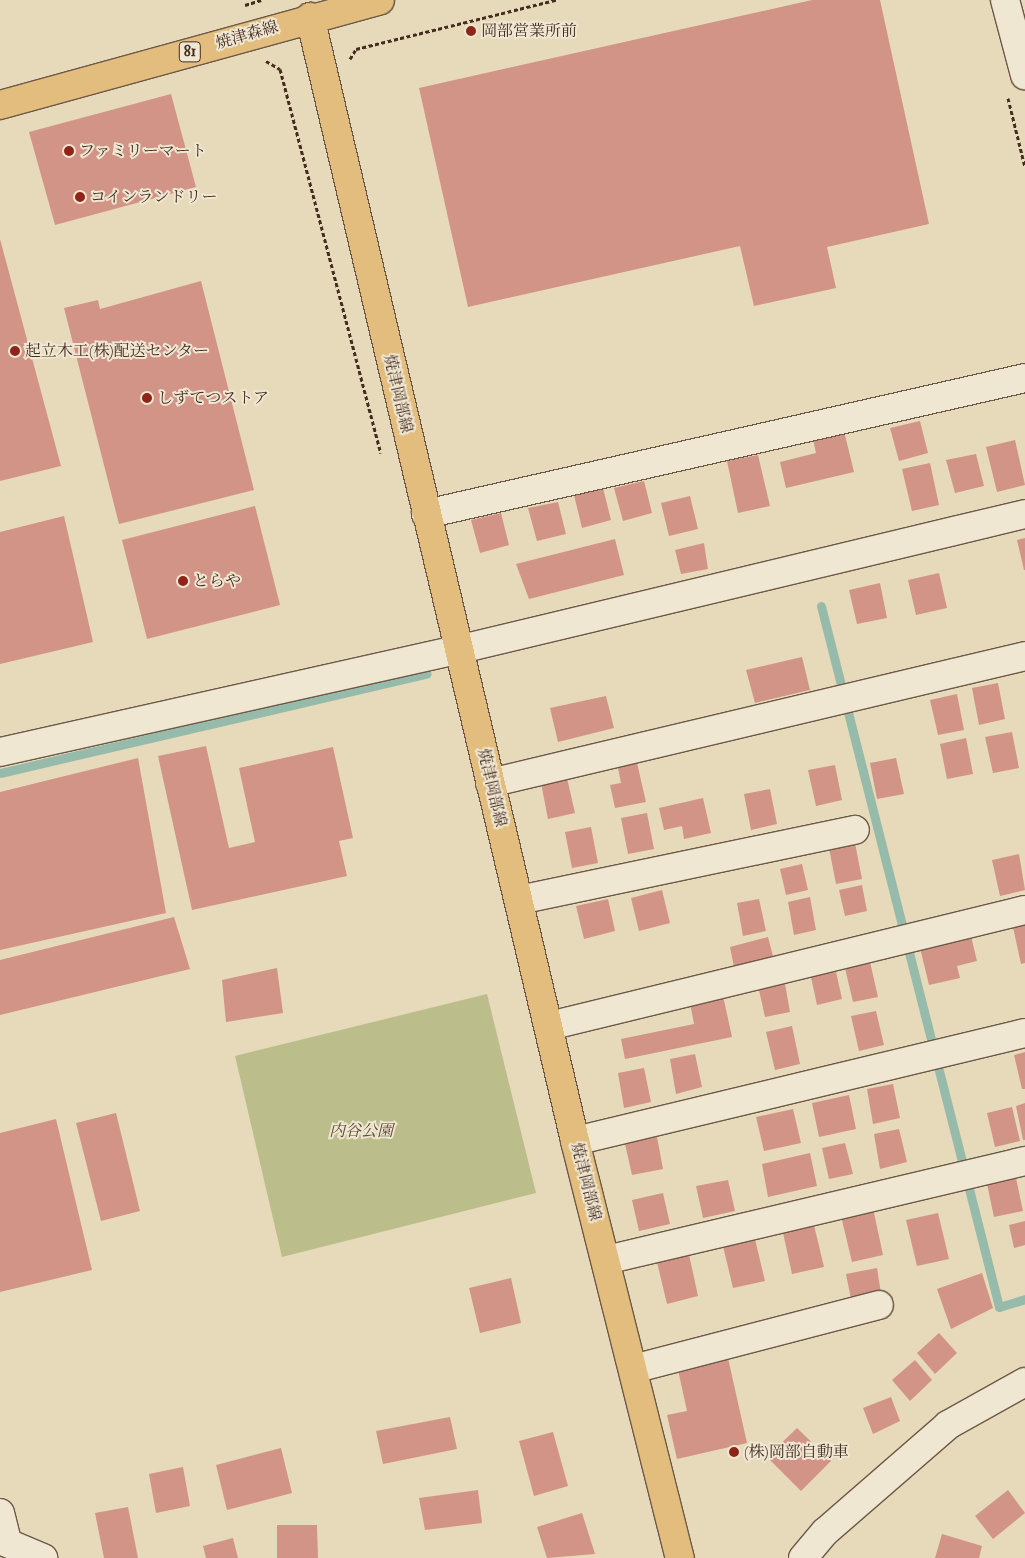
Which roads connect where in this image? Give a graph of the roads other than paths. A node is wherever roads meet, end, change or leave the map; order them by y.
1 (380, 0) edge
2 (1005, 0) edge
3 (307, 8) edge
4 (1024, 69) edge
5 (0, 104) edge
6 (1025, 378) edge
7 (426, 514) junction
8 (1025, 514) edge
9 (461, 649) junction
10 (1025, 656) edge
11 (0, 752) edge
12 (490, 783) junction
13 (855, 830) dead end
14 (519, 900) junction
15 (1025, 910) edge
16 (549, 1026) junction
17 (1025, 1033) edge
18 (575, 1141) junction
19 (1025, 1160) edge
20 (606, 1260) junction
21 (879, 1305) dead end
22 (633, 1369) junction
23 (1025, 1382) edge
24 (0, 1513) edge
25 (3, 1541) edge
26 (43, 1558) edge
27 (680, 1558) edge
28 (803, 1558) edge

1 - 3 main road, 焼津森線 / 81
2 - 4 street
3 - 5 main road, 焼津森線 / 81
3 - 7 main road, 焼津岡部線
6 - 7 street
7 - 9 main road, 焼津岡部線
8 - 9 street
9 - 11 street
9 - 12 main road, 焼津岡部線
10 - 12 street
12 - 14 main road, 焼津岡部線
13 - 14 street
14 - 16 main road, 焼津岡部線
15 - 16 street
16 - 18 main road, 焼津岡部線
17 - 18 street
18 - 20 main road, 焼津岡部線
19 - 20 street
20 - 22 main road, 焼津岡部線
21 - 22 street
22 - 27 main road, 焼津岡部線
23 - 28 street
24 - 25 street
25 - 26 street

